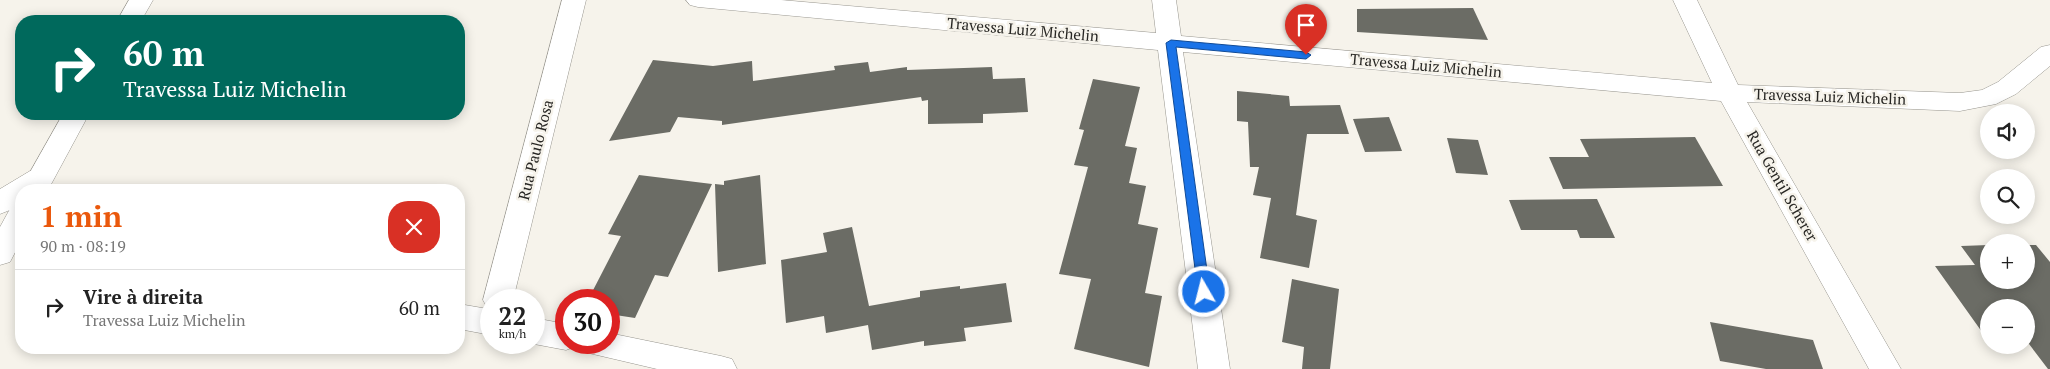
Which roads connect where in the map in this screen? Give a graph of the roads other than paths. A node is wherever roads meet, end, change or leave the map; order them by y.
1 (141, 0) edge
2 (574, 0) edge
3 (698, 0) edge
4 (1164, 0) edge
5 (1685, 0) edge
6 (132, 15) edge
7 (1171, 43) junction
8 (2050, 53) edge
9 (1729, 93) junction
10 (73, 120) edge
11 (37, 184) edge
12 (15, 195) edge
13 (0, 203) edge
14 (15, 230) edge
15 (0, 254) edge
16 (501, 289) edge
17 (465, 317) edge
18 (480, 320) edge
19 (620, 348) edge
20 (721, 369) edge
21 (1214, 369) edge
22 (1885, 369) edge

1 - 6 street
2 - 16 street, Rua Paulo Rosa
3 - 7 street, Travessa Luiz Michelin
4 - 7 street
5 - 9 street, Rua Gentil Scherer
7 - 9 street, Travessa Luiz Michelin
7 - 21 street
8 - 9 street, Travessa Luiz Michelin
9 - 22 street, Rua Gentil Scherer
10 - 11 street
12 - 13 street
14 - 15 street
17 - 18 street
19 - 20 street

